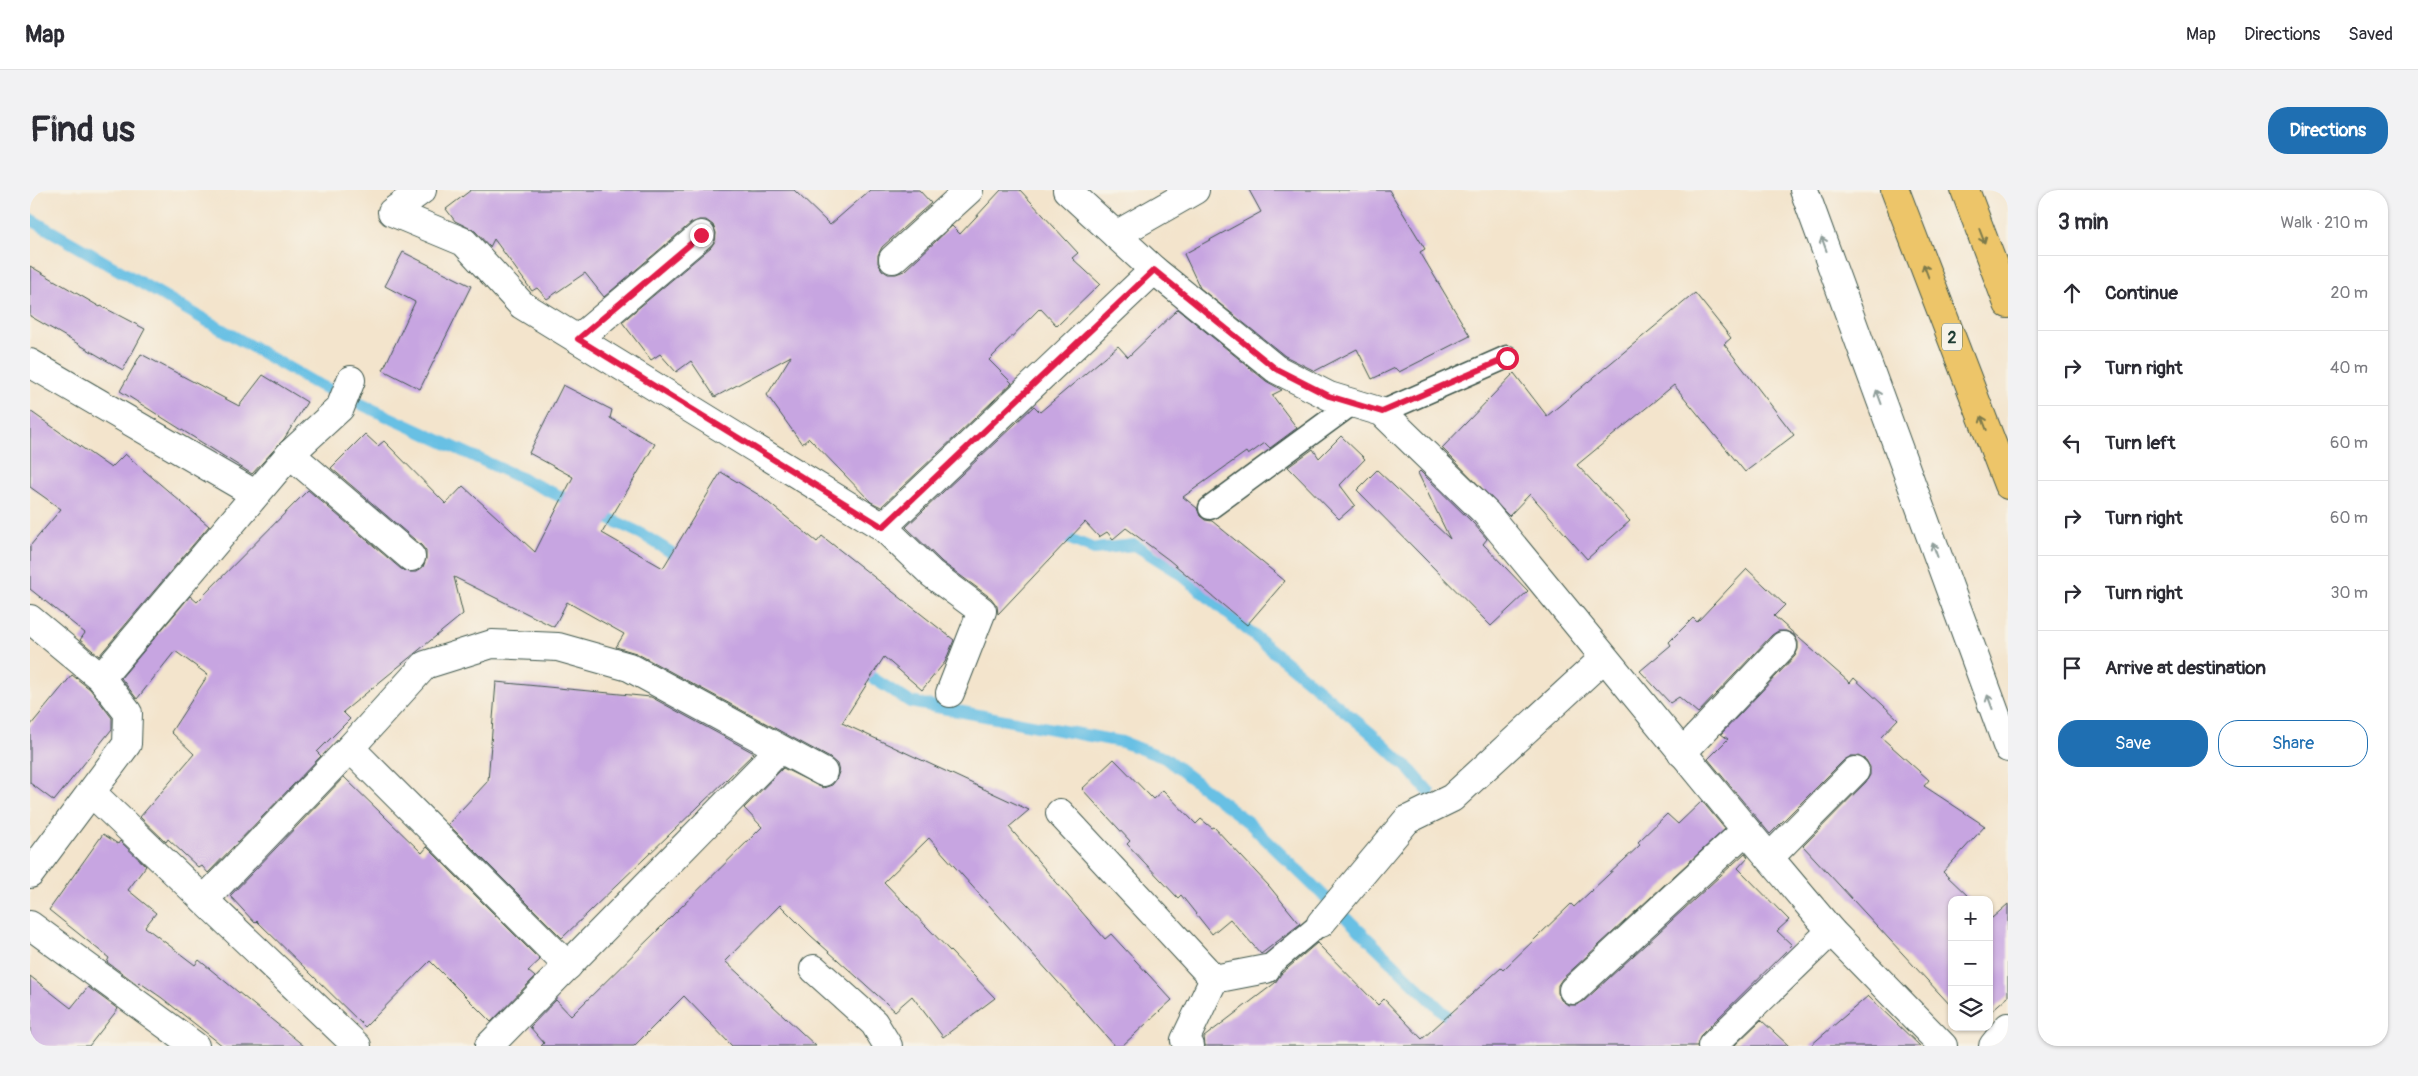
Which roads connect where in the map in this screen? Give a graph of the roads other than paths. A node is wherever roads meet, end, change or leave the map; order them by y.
1 (422, 190) edge
2 (969, 190) edge
3 (1067, 190) edge
4 (1195, 190) edge
5 (1804, 190) edge
6 (1895, 190) edge
7 (1965, 190) edge
8 (701, 235) dead end
9 (1116, 235) junction
10 (893, 259) dead end
11 (1154, 270) junction
12 (2008, 304) edge
13 (578, 339) junction
14 (1507, 358) dead end
15 (30, 363) edge
16 (351, 380) dead end
17 (1353, 403) junction
18 (1382, 412) junction
19 (290, 454) junction
20 (2008, 485) edge
21 (255, 494) junction
22 (1210, 508) dead end
23 (883, 527) junction
24 (411, 557) dead end
25 (30, 619) edge
26 (1783, 646) dead end
27 (1604, 658) junction
28 (101, 678) junction
29 (950, 693) dead end
30 (350, 748) junction
31 (2008, 748) edge
32 (780, 750) junction
33 (1682, 753) junction
34 (1855, 771) dead end
35 (823, 772) dead end
36 (92, 793) junction
37 (1060, 813) dead end
38 (1746, 830) junction
39 (1770, 857) junction
40 (30, 874) edge
41 (204, 900) junction
42 (1320, 923) joint
43 (30, 925) edge
44 (1831, 931) junction
45 (568, 966) junction
46 (814, 969) dead end
47 (1266, 969) joint
48 (1214, 979) junction
49 (1573, 990) dead end
50 (2008, 1027) edge
51 (1931, 1042) edge
52 (195, 1046) edge
53 (356, 1046) edge
54 (489, 1046) edge
55 (888, 1046) edge
56 (1190, 1046) edge
57 (1712, 1046) edge
58 (1993, 1046) edge

1 - 13 street
2 - 10 street
3 - 9 street
4 - 9 street
31 -> 5 street
20 -> 6 highway, 2
7 -> 12 highway
8 - 13 street
9 - 11 street
11 - 17 street
11 - 23 street
13 - 23 street
14 - 18 lane
15 - 21 street
16 - 19 street
17 - 18 street
17 - 22 lane
18 - 27 street
19 - 21 street
19 - 24 street
21 - 28 street
23 - 29 street
25 - 28 street
26 - 33 street
27 - 33 street
27 - 42 street
28 - 36 street
30 - 32 street
30 - 41 street
30 - 45 street
32 - 35 street
32 - 45 street
33 - 38 street
34 - 39 street
36 - 40 street
36 - 41 street
37 - 48 street
38 - 39 street
38 - 49 street
39 - 44 street
41 - 53 street
42 - 47 lane
43 - 52 street
44 - 51 street
44 - 57 street
45 - 54 street
46 - 55 street
47 - 48 street
48 - 56 street
50 - 58 street

